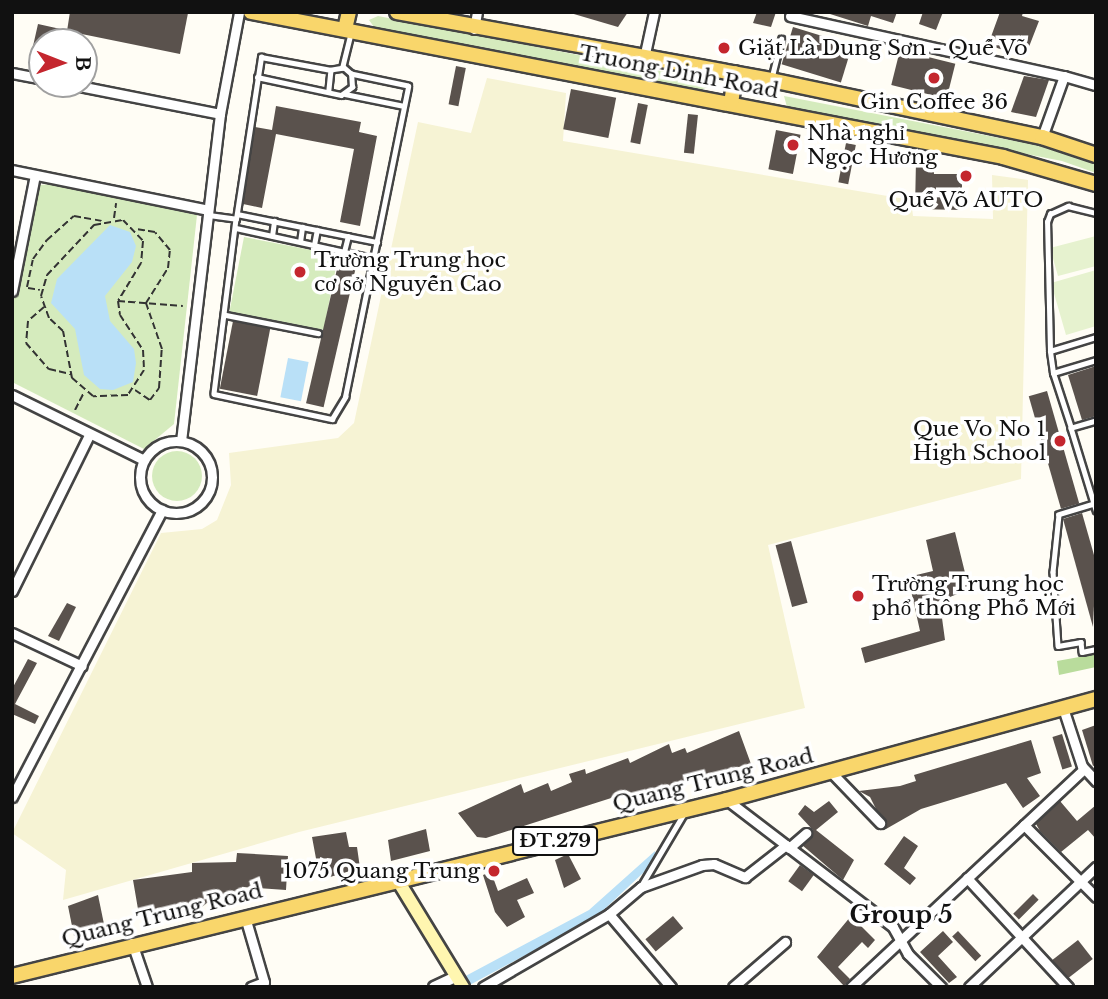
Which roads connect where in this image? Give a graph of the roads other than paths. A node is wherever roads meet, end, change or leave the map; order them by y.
1 (239, 12) edge
2 (251, 12) edge
3 (349, 12) edge
4 (397, 12) edge
5 (477, 12) edge
6 (654, 12) edge
7 (790, 16) dead end
8 (474, 29) junction
9 (348, 30) junction
10 (781, 39) dead end
11 (644, 58) junction
12 (342, 68) junction
13 (331, 70) junction
14 (351, 74) junction
15 (736, 74) junction
16 (1064, 76) junction
17 (257, 77) junction
18 (771, 80) junction
19 (1096, 85) edge
20 (98, 90) edge
21 (329, 90) junction
22 (345, 94) junction
23 (731, 103) junction
24 (404, 106) junction
25 (220, 114) junction
26 (1042, 137) junction
27 (1096, 155) edge
28 (12, 170) edge
29 (35, 175) junction
30 (1096, 184) edge
31 (208, 212) junction
32 (1096, 213) edge
33 (237, 217) junction
34 (274, 221) junction
35 (302, 227) junction
36 (236, 228) junction
37 (317, 230) junction
38 (272, 236) junction
39 (348, 236) junction
40 (300, 242) junction
41 (377, 242) junction
42 (314, 245) junction
43 (344, 252) junction
44 (373, 258) junction
45 (16, 289) edge
46 (226, 315) junction
47 (318, 333) dead end
48 (1096, 337) edge
49 (1050, 351) junction
50 (1096, 360) edge
51 (1053, 373) junction
52 (12, 395) edge
53 (1096, 421) edge
54 (1071, 428) junction
55 (89, 435) junction
56 (181, 441) junction
57 (144, 460) junction
58 (1095, 507) edge
59 (162, 510) junction
60 (12, 591) edge
61 (12, 633) edge
62 (1096, 649) edge
63 (82, 666) junction
64 (1096, 699) edge
65 (1063, 708) junction
66 (1084, 769) junction
67 (831, 772) junction
68 (1096, 781) edge
69 (12, 797) edge
70 (727, 800) junction
71 (685, 810) junction
72 (880, 823) dead end
73 (1024, 825) junction
74 (806, 833) dead end
75 (787, 846) junction
76 (1096, 867) edge
77 (968, 878) junction
78 (397, 879) junction
79 (1081, 882) junction
80 (641, 887) junction
81 (1096, 897) edge
82 (609, 914) junction
83 (245, 916) junction
84 (1022, 937) junction
85 (901, 941) junction
86 (785, 942) dead end
87 (132, 943) junction
88 (12, 976) edge
89 (459, 982) edge
90 (147, 987) edge
91 (251, 987) edge
92 (434, 987) edge
93 (483, 987) edge
94 (671, 987) edge
95 (733, 987) edge
96 (851, 987) edge
97 (942, 987) edge
98 (969, 987) edge
99 (1068, 987) edge

1 - 25 street
2 - 9 main road, Truong Dinh Road
3 - 9 main road
4 - 8 main road, Truong Dinh Road
5 - 8 street
6 - 11 street
7 - 16 street
8 - 11 main road, Truong Dinh Road
9 - 12 lane
9 - 23 main road, Truong Dinh Road
10 - 18 lane
11 - 15 main road, Truong Dinh Road
12 - 13 lane
12 - 14 lane
13 - 17 lane
13 - 21 lane
14 - 22 lane
14 - 24 lane
15 - 18 main road, Truong Dinh Road
15 - 23 main road
16 - 19 street
16 - 26 street
17 - 21 lane
17 - 33 lane
18 - 26 main road, Truong Dinh Road
20 - 25 street
21 - 22 lane
22 - 24 lane
23 - 30 main road, Truong Dinh Road
24 - 41 lane
25 - 31 street
26 - 27 main road, Truong Dinh Road
28 - 29 street
29 - 31 street
29 - 45 street
31 - 33 lane
31 - 56 street
32 - 49 lane
33 - 34 lane
33 - 36 lane
34 - 35 lane
34 - 38 lane
35 - 37 lane
35 - 40 lane
36 - 38 lane
36 - 46 lane
37 - 39 lane
37 - 42 lane
38 - 40 lane
39 - 41 lane
39 - 43 lane
40 - 42 lane
41 - 44 lane
42 - 43 lane
43 - 44 lane
44 - 46 lane
46 - 47 lane
48 - 49 lane
49 - 51 lane
50 - 51 lane
51 - 54 lane
52 - 55 street
53 - 54 lane
54 - 58 lane
55 - 57 street
55 - 60 street
56 - 57 street
56 - 59 street
57 - 59 street
58 - 62 lane
59 - 63 street
61 - 63 street
63 - 69 street
64 - 65 main road, Quang Trung Road / ĐT.279
65 - 66 street
65 - 67 main road, Quang Trung Road / ĐT.279
66 - 68 street
66 - 73 street
67 - 70 main road, Quang Trung Road / ĐT.279
67 - 72 street
70 - 71 main road, Quang Trung Road / ĐT.279
70 - 75 street
71 - 78 main road, Quang Trung Road / ĐT.279
71 - 80 lane
73 - 77 street
73 - 79 street
74 - 75 street
75 - 80 street
75 - 85 street
76 - 79 street
77 - 84 street
77 - 85 street
78 - 83 main road, Quang Trung Road / ĐT.279
78 - 89 main road
79 - 81 street
79 - 84 street
80 - 82 street
82 - 93 street
82 - 94 street
83 - 87 main road, Quang Trung Road / ĐT.279
83 - 91 street
84 - 98 street
84 - 99 street
85 - 96 street
85 - 97 street
86 - 95 street
87 - 88 main road, Quang Trung Road / ĐT.279
87 - 90 street
89 - 92 street

